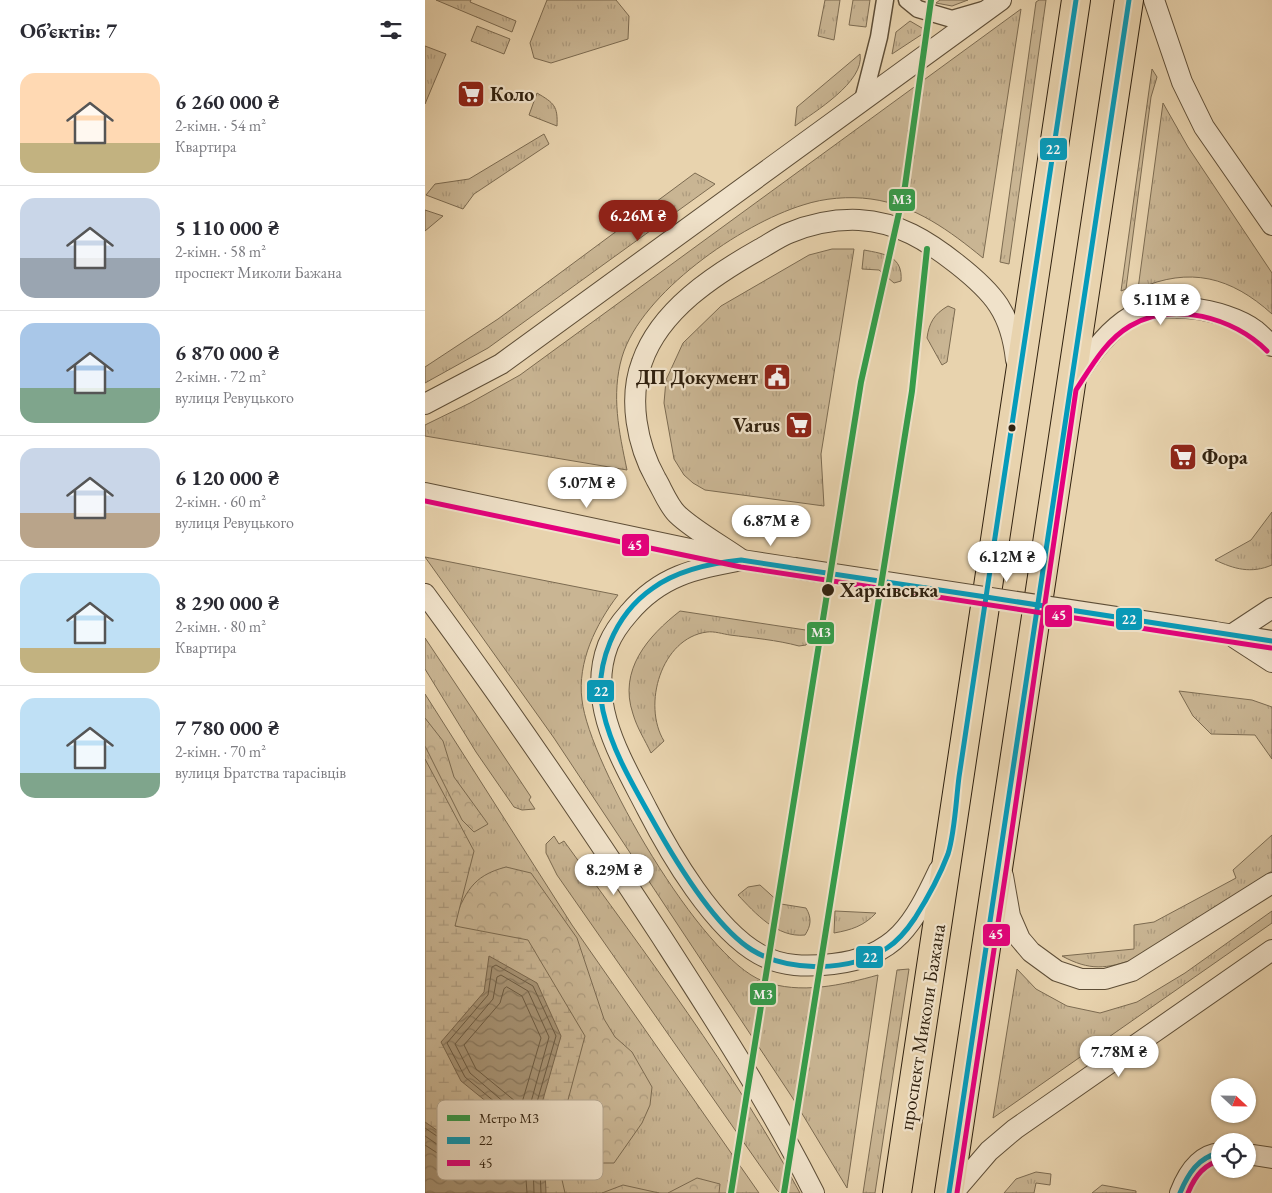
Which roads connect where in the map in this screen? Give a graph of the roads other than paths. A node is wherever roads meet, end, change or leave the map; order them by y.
1 (885, 0) edge
2 (907, 0) edge
3 (1076, 0) edge
4 (1129, 0) edge
5 (1154, 0) edge
6 (995, 4) edge
7 (863, 100) junction
8 (1272, 225) edge
9 (1272, 346) edge
10 (1017, 378) junction
11 (1069, 387) junction
12 (425, 404) edge
13 (425, 493) edge
14 (742, 560) junction
15 (425, 594) edge
16 (1272, 608) edge
17 (1223, 634) junction
18 (1272, 641) edge
19 (1272, 662) edge
20 (948, 853) junction
21 (1000, 863) junction
22 (1272, 883) edge
23 (1272, 950) edge
24 (1211, 1155) edge
25 (1256, 1155) edge
26 (1272, 1158) edge
27 (814, 1193) edge
28 (897, 1193) edge
29 (949, 1193) edge
30 (953, 1193) edge
31 (1180, 1193) edge

1 - 7 street
2 - 6 street
3 - 10 highway, проспект Миколи Бажана
4 - 11 highway
5 - 8 street
6 - 7 street
7 - 12 street
9 - 11 street
10 - 14 street
10 - 20 highway, проспект Миколи Бажана
11 - 21 highway
13 - 14 street
14 - 17 street, bridge
14 - 20 street
15 - 27 street
16 - 17 street
17 - 18 street
17 - 19 street
20 - 28 highway, проспект Миколи Бажана
21 - 22 street
21 - 29 highway
23 - 30 street
24 - 31 street
25 - 26 street

